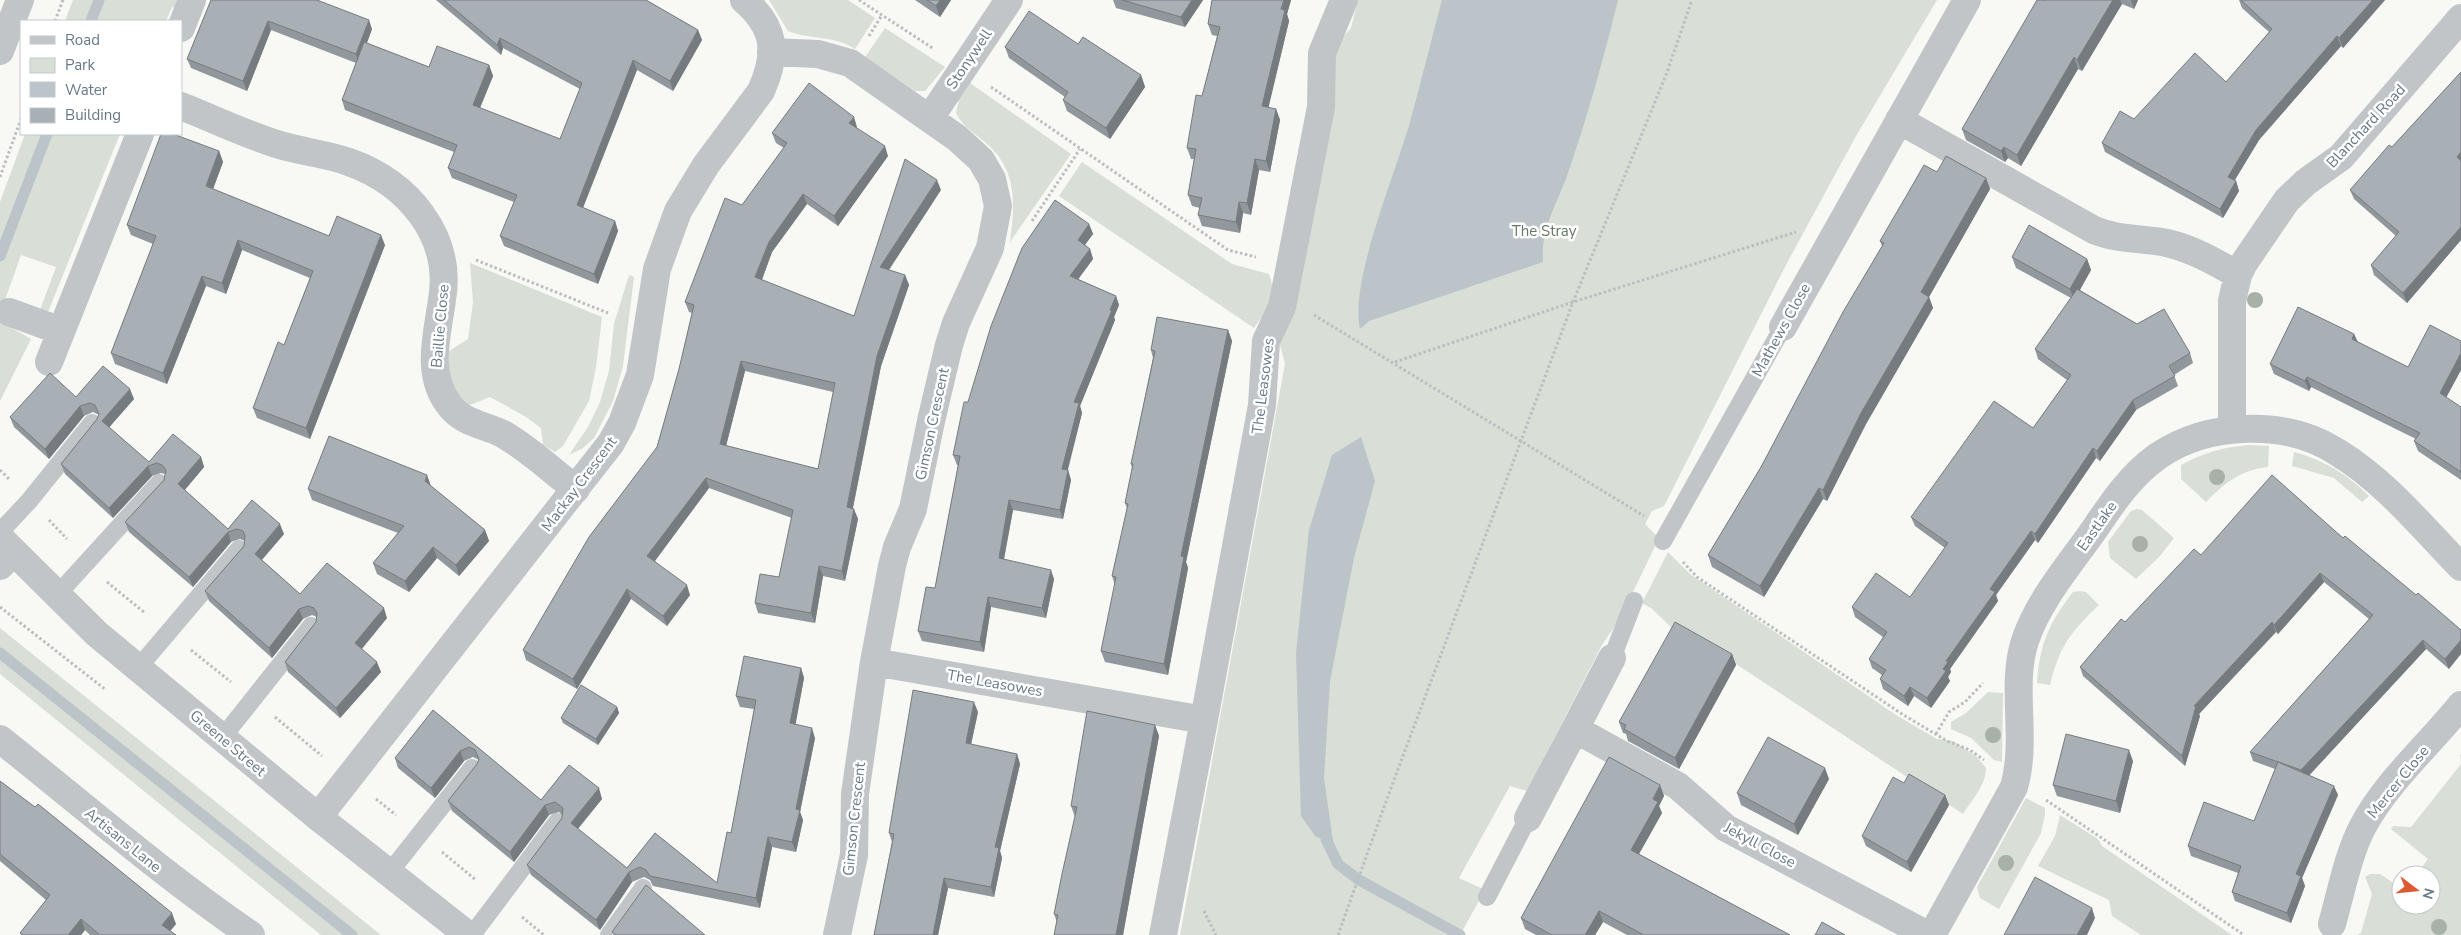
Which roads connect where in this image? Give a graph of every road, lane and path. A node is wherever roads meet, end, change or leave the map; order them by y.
1 (20, 0) edge
2 (63, 0) edge
3 (192, 0) edge
4 (744, 0) edge
5 (859, 0) edge
6 (1009, 0) edge
7 (1344, 0) edge
8 (1692, 0) edge
9 (1967, 0) edge
10 (2461, 18) edge
11 (55, 20) edge
12 (182, 25) edge
13 (0, 51) edge
14 (771, 52) junction
15 (963, 68) junction
16 (182, 106) edge
17 (930, 118) junction
18 (1899, 120) junction
19 (20, 122) edge
20 (140, 135) edge
21 (0, 177) edge
22 (1844, 216) junction
23 (440, 249) junction
24 (1291, 265) junction
25 (2238, 275) junction
26 (1572, 302) junction
27 (9, 312) dead end
28 (608, 313) dead end
29 (1312, 314) dead end
30 (1783, 327) joint
31 (61, 331) junction
32 (49, 362) dead end
33 (1395, 362) junction
34 (92, 423) edge
35 (2232, 430) junction
36 (1521, 440) junction
37 (159, 483) edge
38 (576, 488) junction
39 (1644, 515) dead end
40 (1664, 541) joint
41 (3, 547) edge
42 (239, 549) edge
43 (2461, 567) edge
44 (56, 596) junction
45 (1634, 601) dead end
46 (311, 626) edge
47 (1612, 658) joint
48 (874, 662) junction
49 (138, 668) junction
50 (2019, 680) junction
51 (2461, 705) edge
52 (1204, 720) junction
53 (1575, 729) junction
54 (1936, 734) junction
55 (222, 738) junction
56 (0, 739) edge
57 (472, 768) edge
58 (2016, 779) junction
59 (318, 817) junction
60 (1528, 818) joint
61 (557, 822) edge
62 (389, 873) junction
63 (643, 888) edge
64 (1487, 897) dead end
65 (2332, 924) dead end
66 (251, 935) edge
67 (468, 935) edge
68 (472, 935) edge
69 (609, 935) edge
70 (836, 935) edge
71 (1164, 935) edge
72 (1338, 935) edge
73 (1928, 935) edge
74 (1932, 935) edge
75 (2244, 935) edge

1 - 13 street
2 - 11 path
3 - 12 street
4 - 14 street, Mackay Crescent
5 - 15 path
6 - 15 street, Stonywell
7 - 24 street, The Leasowes
8 - 26 path
9 - 18 street, Mathews Close
10 - 25 street, Blanchard Road
14 - 17 street, Gimson Crescent
14 - 38 street, Mackay Crescent
15 - 17 street, Stonywell
15 - 24 path
16 - 23 street, Baillie Close
17 - 48 street, Gimson Crescent
18 - 22 street, Mathews Close
18 - 25 street
19 - 21 path
20 - 31 street
22 - 26 path
22 - 30 street, Mathews Close
23 - 28 path
23 - 38 street, Baillie Close
24 - 52 street, The Leasowes
25 - 35 street, Blanchard Road
26 - 33 path
26 - 36 path
27 - 31 street
29 - 33 path
30 - 40 lane, Mathews Close
31 - 32 street
33 - 36 path
34 - 41 lane
35 - 43 street, Eastlake
35 - 50 street, Eastlake
36 - 39 path
36 - 72 path
37 - 44 lane
38 - 59 street, Mackay Crescent
40 - 54 path
41 - 44 street, Greene Street
42 - 49 lane
44 - 49 street, Greene Street
45 - 47 lane
46 - 55 lane
47 - 53 street
48 - 52 street, The Leasowes
48 - 70 street, Gimson Crescent
49 - 55 street, Greene Street
50 - 54 path
50 - 58 street, Eastlake
51 - 65 street, Mercer Close
52 - 71 street, The Leasowes
53 - 60 street
53 - 73 street, Jekyll Close
54 - 58 path
55 - 59 street, Greene Street
56 - 66 street, Artisans Lane
57 - 62 lane
58 - 74 street, Eastlake
58 - 75 path
59 - 62 street, Greene Street
60 - 64 lane
61 - 68 lane
62 - 67 street, Greene Street
63 - 69 lane

